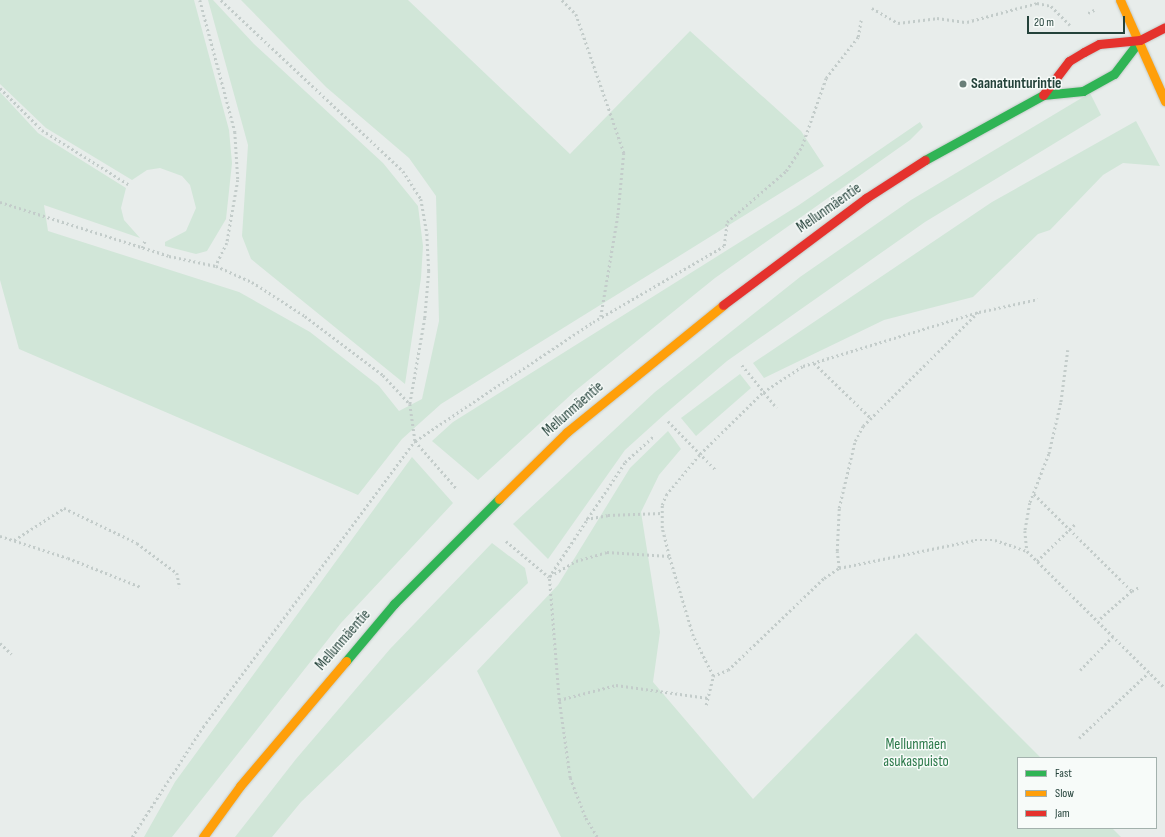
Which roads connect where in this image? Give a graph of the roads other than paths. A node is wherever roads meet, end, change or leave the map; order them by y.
1 (1120, 0) edge
2 (1165, 27) edge
3 (1140, 40) junction
4 (1043, 96) junction
5 (1165, 101) edge
6 (203, 837) edge

1 - 3 main road
2 - 3 main road, Mellunmäentie
3 - 4 main road, Mellunmäentie
3 - 4 main road, Mellunmäentie
3 - 5 main road
4 - 6 main road, Mellunmäentie

